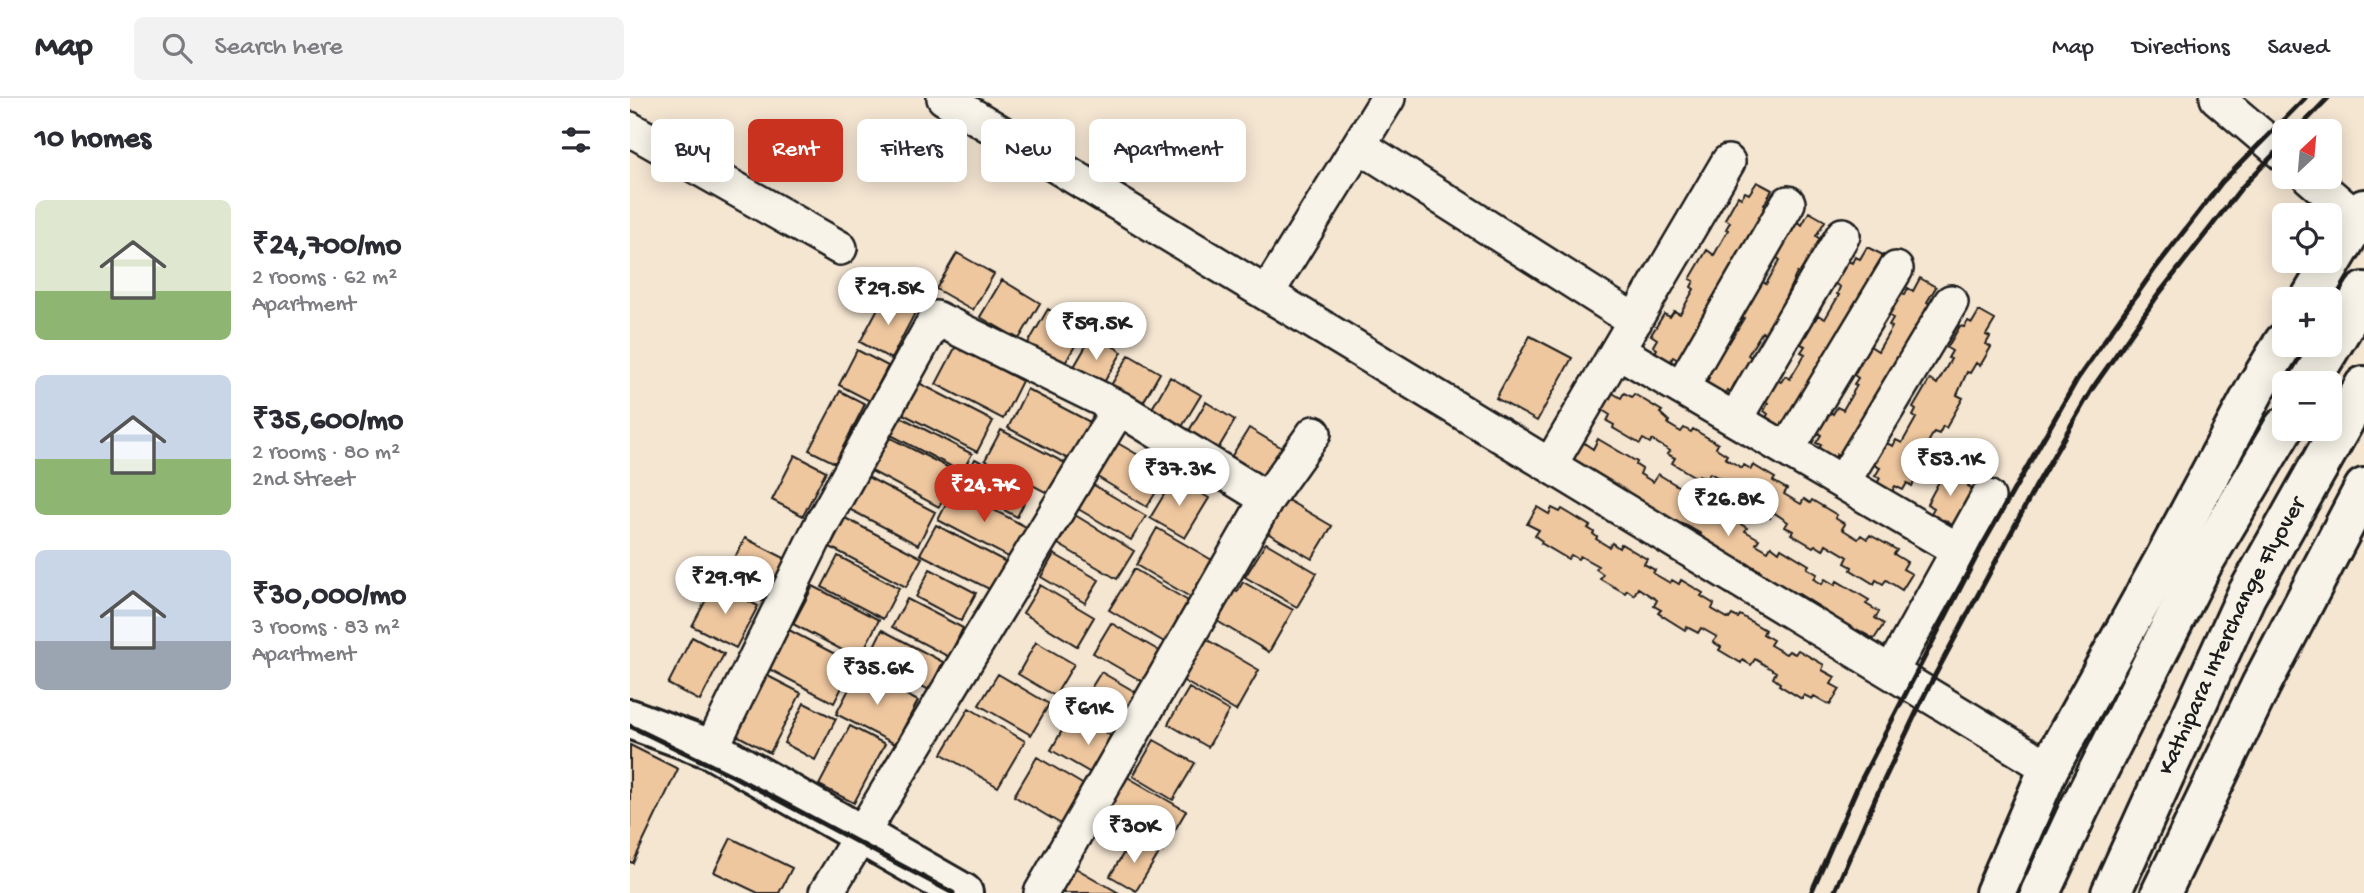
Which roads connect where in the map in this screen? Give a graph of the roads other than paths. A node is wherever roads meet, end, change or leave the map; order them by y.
1 (944, 98) edge
2 (1388, 98) edge
3 (2217, 98) edge
4 (630, 129) edge
5 (2272, 145) edge
6 (1360, 146) junction
7 (1728, 162) dead end
8 (2326, 189) edge
9 (1788, 203) dead end
10 (2361, 214) edge
11 (1843, 235) dead end
12 (840, 248) dead end
13 (1896, 270) dead end
14 (2316, 287) edge
15 (2364, 292) edge
16 (1267, 293) junction
17 (1951, 302) dead end
18 (1635, 321) junction
19 (1618, 351) junction
20 (2275, 357) edge
21 (2316, 371) edge
22 (2364, 386) edge
23 (1681, 388) junction
24 (1119, 408) junction
25 (1735, 419) junction
26 (1314, 433) dead end
27 (2276, 441) edge
28 (1787, 450) junction
29 (1550, 465) junction
30 (1843, 482) junction
31 (2364, 488) edge
32 (1988, 497) dead end
33 (1267, 499) junction
34 (1958, 550) junction
35 (1891, 672) junction
36 (630, 719) edge
37 (711, 750) junction
38 (2049, 768) junction
39 (860, 836) junction
40 (826, 893) edge
41 (962, 893) edge
42 (1041, 893) edge
43 (1995, 893) edge
44 (2040, 893) edge
45 (2111, 893) edge
46 (2161, 893) edge

1 - 16 street
2 - 6 street
3 - 5 street
4 - 12 street
6 - 16 street
6 - 18 street
7 - 18 street
8 - 10 street
9 - 23 street
10 - 14 main road
11 - 25 street
13 - 28 street
15 - 21 main road
16 - 29 street
17 - 30 street
18 - 19 street
19 - 23 street
19 - 29 street
20 - 38 main road
22 - 45 main road, Kathipara Interchange Flyover
23 - 25 street
24 - 33 street
24 - 37 street
24 - 39 street
25 - 28 street
26 - 33 street
27 - 44 main road, Kathipara Interchange Flyover
28 - 30 street
29 - 35 street
30 - 34 street
31 - 46 main road
32 - 34 street
33 - 42 street
34 - 35 street
35 - 38 street
36 - 37 main road
37 - 39 main road
38 - 43 main road
39 - 40 street
39 - 41 main road

